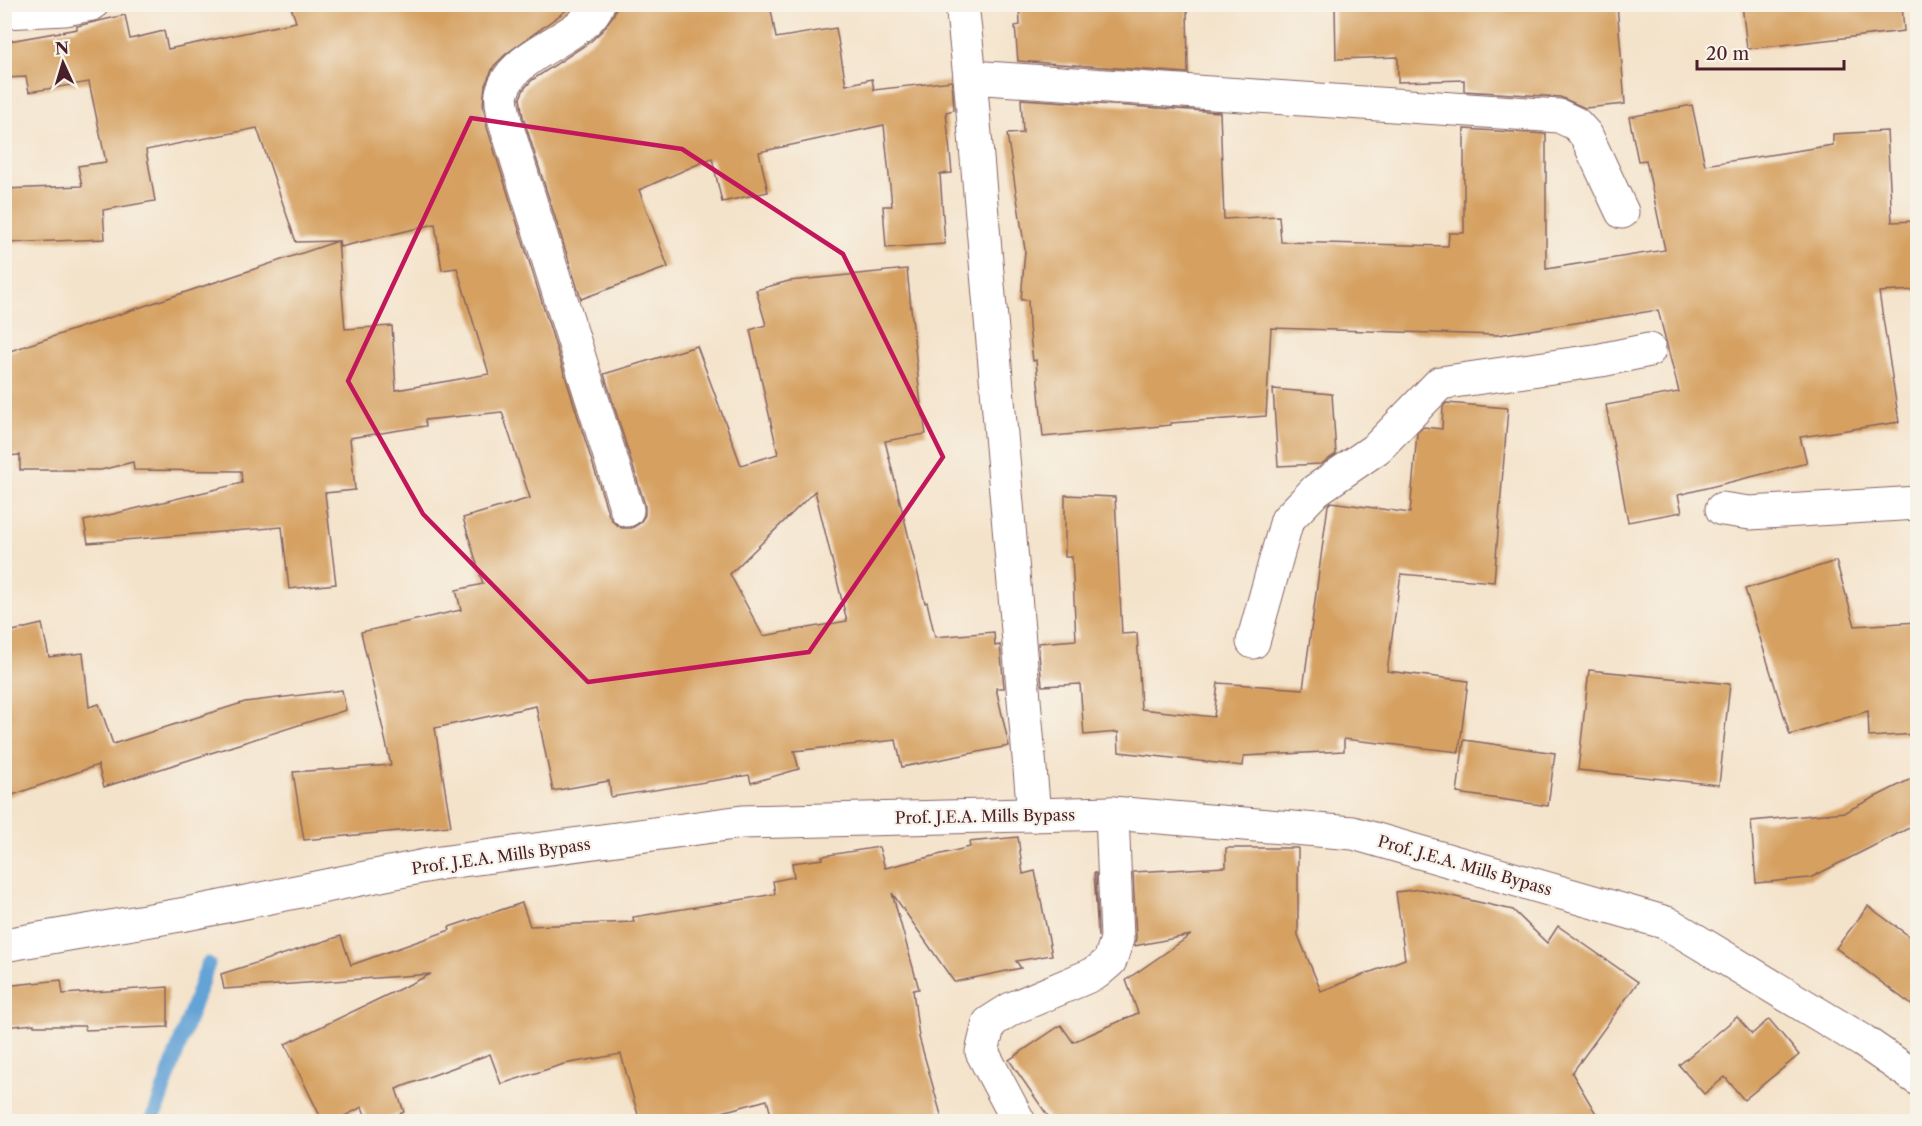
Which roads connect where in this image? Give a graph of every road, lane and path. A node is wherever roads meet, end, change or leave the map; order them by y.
1 (598, 4) edge
2 (962, 4) edge
3 (74, 6) edge
4 (4, 12) edge
5 (970, 77) junction
6 (1622, 212) dead end
7 (1649, 350) dead end
8 (1917, 503) edge
9 (1722, 509) dead end
10 (627, 510) dead end
11 (1253, 642) dead end
12 (1112, 813) junction
13 (1034, 815) junction
14 (4, 945) edge
15 (1917, 1079) edge
16 (1019, 1122) edge

1 - 10 street
2 - 5 street
3 - 4 street
5 - 6 street
5 - 13 street
7 - 11 street
8 - 9 street
12 - 13 street, Prof. J.E.A. Mills Bypass
12 - 15 street, Prof. J.E.A. Mills Bypass
12 - 16 street
13 - 14 street, Prof. J.E.A. Mills Bypass

